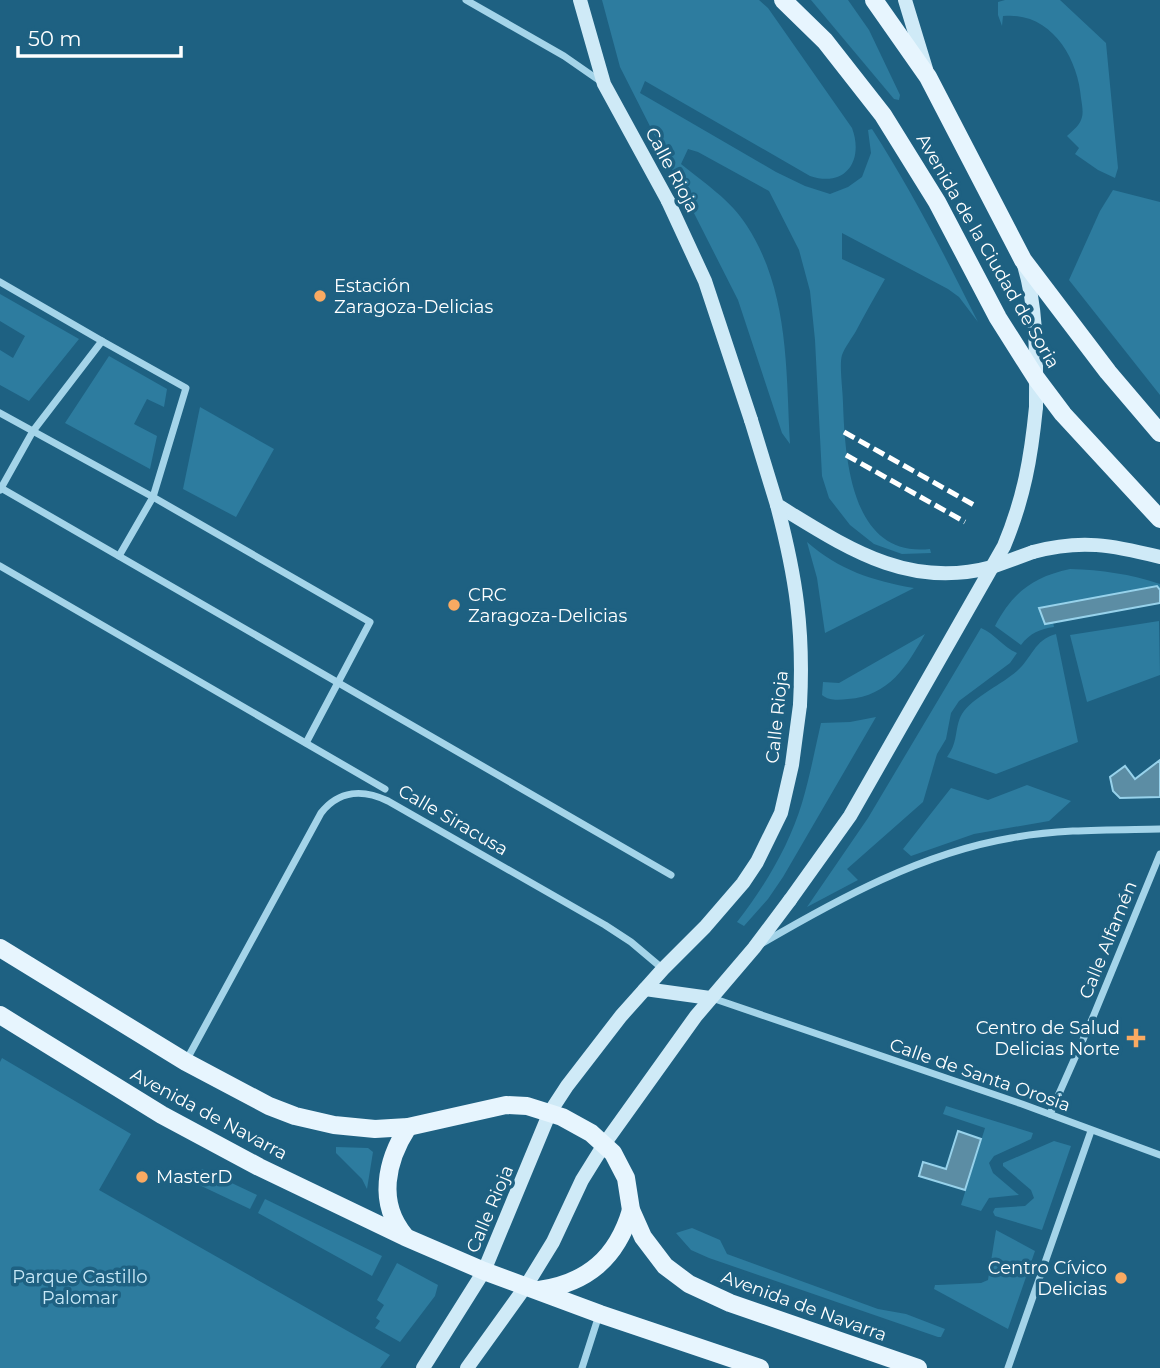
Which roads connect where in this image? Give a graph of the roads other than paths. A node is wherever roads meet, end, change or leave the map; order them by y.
1 (466, 0) edge
2 (580, 0) edge
3 (783, 0) edge
4 (874, 0) edge
5 (905, 0) edge
6 (928, 77) junction
7 (604, 84) junction
8 (1023, 260) junction
9 (0, 282) edge
10 (102, 341) junction
11 (1036, 378) junction
12 (0, 413) edge
13 (33, 431) junction
14 (1160, 433) edge
15 (1, 489) edge
16 (153, 497) junction
17 (777, 505) junction
18 (1160, 519) edge
19 (119, 556) junction
20 (1160, 557) edge
21 (0, 566) edge
22 (992, 567) junction
23 (338, 683) junction
24 (306, 743) junction
25 (385, 789) dead end
26 (1160, 829) edge
27 (1160, 854) edge
28 (671, 875) dead end
29 (0, 948) edge
30 (754, 948) junction
31 (663, 968) junction
32 (645, 989) junction
33 (710, 998) junction
34 (0, 1015) edge
35 (186, 1062) junction
36 (550, 1112) junction
37 (1050, 1114) junction
38 (408, 1127) junction
39 (1091, 1131) junction
40 (605, 1143) junction
41 (1160, 1155) edge
42 (631, 1210) junction
43 (405, 1237) junction
44 (484, 1270) junction
45 (532, 1288) junction
46 (600, 1314) junction
47 (422, 1368) edge
48 (467, 1368) edge
49 (582, 1368) edge
50 (760, 1368) edge
51 (918, 1368) edge
52 (1008, 1368) edge

1 - 7 street
2 - 7 main road, Calle Rioja
3 - 11 main road, Avenida de la Ciudad de Soria
4 - 6 main road, Avenida de la Ciudad de Soria
5 - 6 main road
6 - 8 main road, Avenida de la Ciudad de Soria
7 - 17 main road, Calle Rioja, bridge
8 - 11 main road
8 - 14 main road, Avenida de la Ciudad de Soria
9 - 10 street
10 - 13 street
10 - 16 street
11 - 18 main road, Avenida de la Ciudad de Soria
11 - 22 main road, bridge
12 - 13 street
13 - 15 street
13 - 16 street
15 - 19 street
16 - 19 street
16 - 23 street
17 - 22 main road
17 - 31 main road, Calle Rioja, bridge
19 - 23 street
20 - 22 main road, bridge
21 - 24 street
22 - 30 main road, bridge
23 - 24 street
23 - 28 street
24 - 25 street
26 - 30 street
27 - 37 street, Calle Alfamén
29 - 35 main road, Avenida de Navarra
30 - 33 main road
31 - 32 main road, Calle Rioja
31 - 35 street, Calle Siracusa
32 - 33 main road
32 - 36 main road, Calle Rioja
33 - 37 street, Calle de Santa Orosia
33 - 40 main road
34 - 43 main road, Avenida de Navarra
35 - 38 main road, Avenida de Navarra
36 - 38 main road, Avenida de Navarra
36 - 40 main road, Avenida de Navarra
36 - 44 main road, Calle Rioja
37 - 39 street, Calle de Santa Orosia
38 - 43 main road
39 - 41 street, Calle de Santa Orosia
39 - 52 street
40 - 42 main road, Avenida de Navarra
40 - 45 main road
42 - 45 main road
42 - 51 main road, Avenida de Navarra
43 - 44 main road, Avenida de Navarra
44 - 45 main road, Avenida de Navarra
44 - 47 main road, Calle Rioja
45 - 46 main road, Avenida de Navarra
45 - 48 main road
46 - 49 street
46 - 50 main road, Avenida de Navarra

